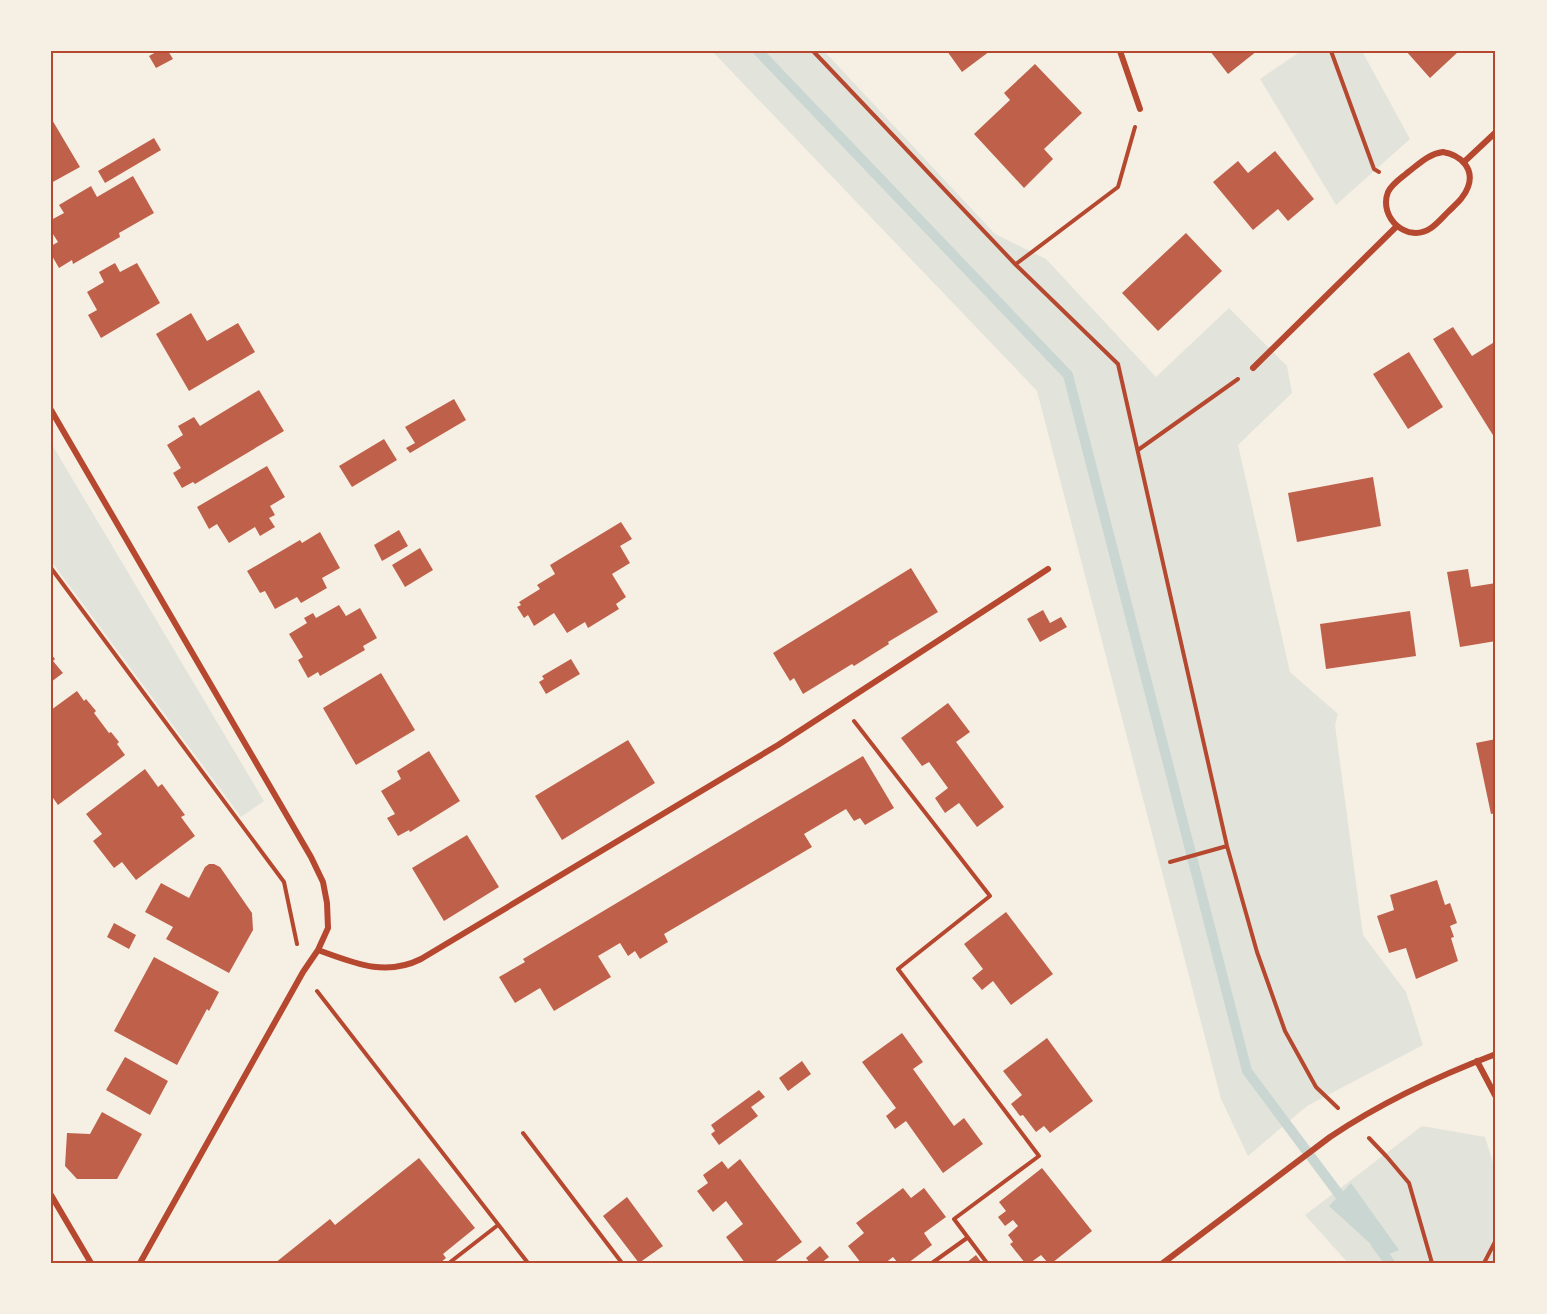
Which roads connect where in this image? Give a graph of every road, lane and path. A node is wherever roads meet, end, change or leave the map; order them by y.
1 (813, 51) edge
2 (1120, 51) edge
3 (1331, 51) edge
4 (1140, 109) joint
5 (1496, 132) edge
6 (1464, 162) junction
7 (1394, 183) junction
8 (1397, 226) junction
9 (1016, 265) junction
10 (1253, 368) joint
11 (51, 410) edge
12 (1138, 450) junction
13 (51, 568) edge
14 (1048, 569) dead end
15 (841, 704) junction
16 (1227, 846) junction
17 (1170, 862) dead end
18 (318, 950) junction
19 (303, 972) junction
20 (1496, 1054) edge
21 (1477, 1061) junction
22 (1496, 1097) edge
23 (1353, 1122) junction
24 (523, 1133) dead end
25 (51, 1196) edge
26 (498, 1225) junction
27 (967, 1238) junction
28 (1496, 1240) edge
29 (91, 1263) edge
30 (140, 1263) edge
31 (449, 1263) edge
32 (528, 1263) edge
33 (622, 1263) edge
34 (932, 1263) edge
35 (987, 1263) edge
36 (1163, 1263) edge
37 (1432, 1263) edge
38 (1484, 1263) edge

1 - 9 path
2 - 4 street
3 - 7 path
4 - 9 path
5 - 6 street
6 - 7 street
6 - 8 street
7 - 8 street
8 - 10 street
9 - 12 path
10 - 12 path
11 - 18 street
12 - 16 path
13 - 19 path
14 - 15 street
15 - 18 street
15 - 27 path
16 - 17 path
16 - 23 path
18 - 19 street
19 - 26 path
19 - 30 street
20 - 21 street
21 - 22 street
21 - 23 street
23 - 36 street
23 - 37 path
24 - 33 path
25 - 29 street
26 - 31 path
26 - 32 path
27 - 34 path
27 - 35 path
28 - 38 path

